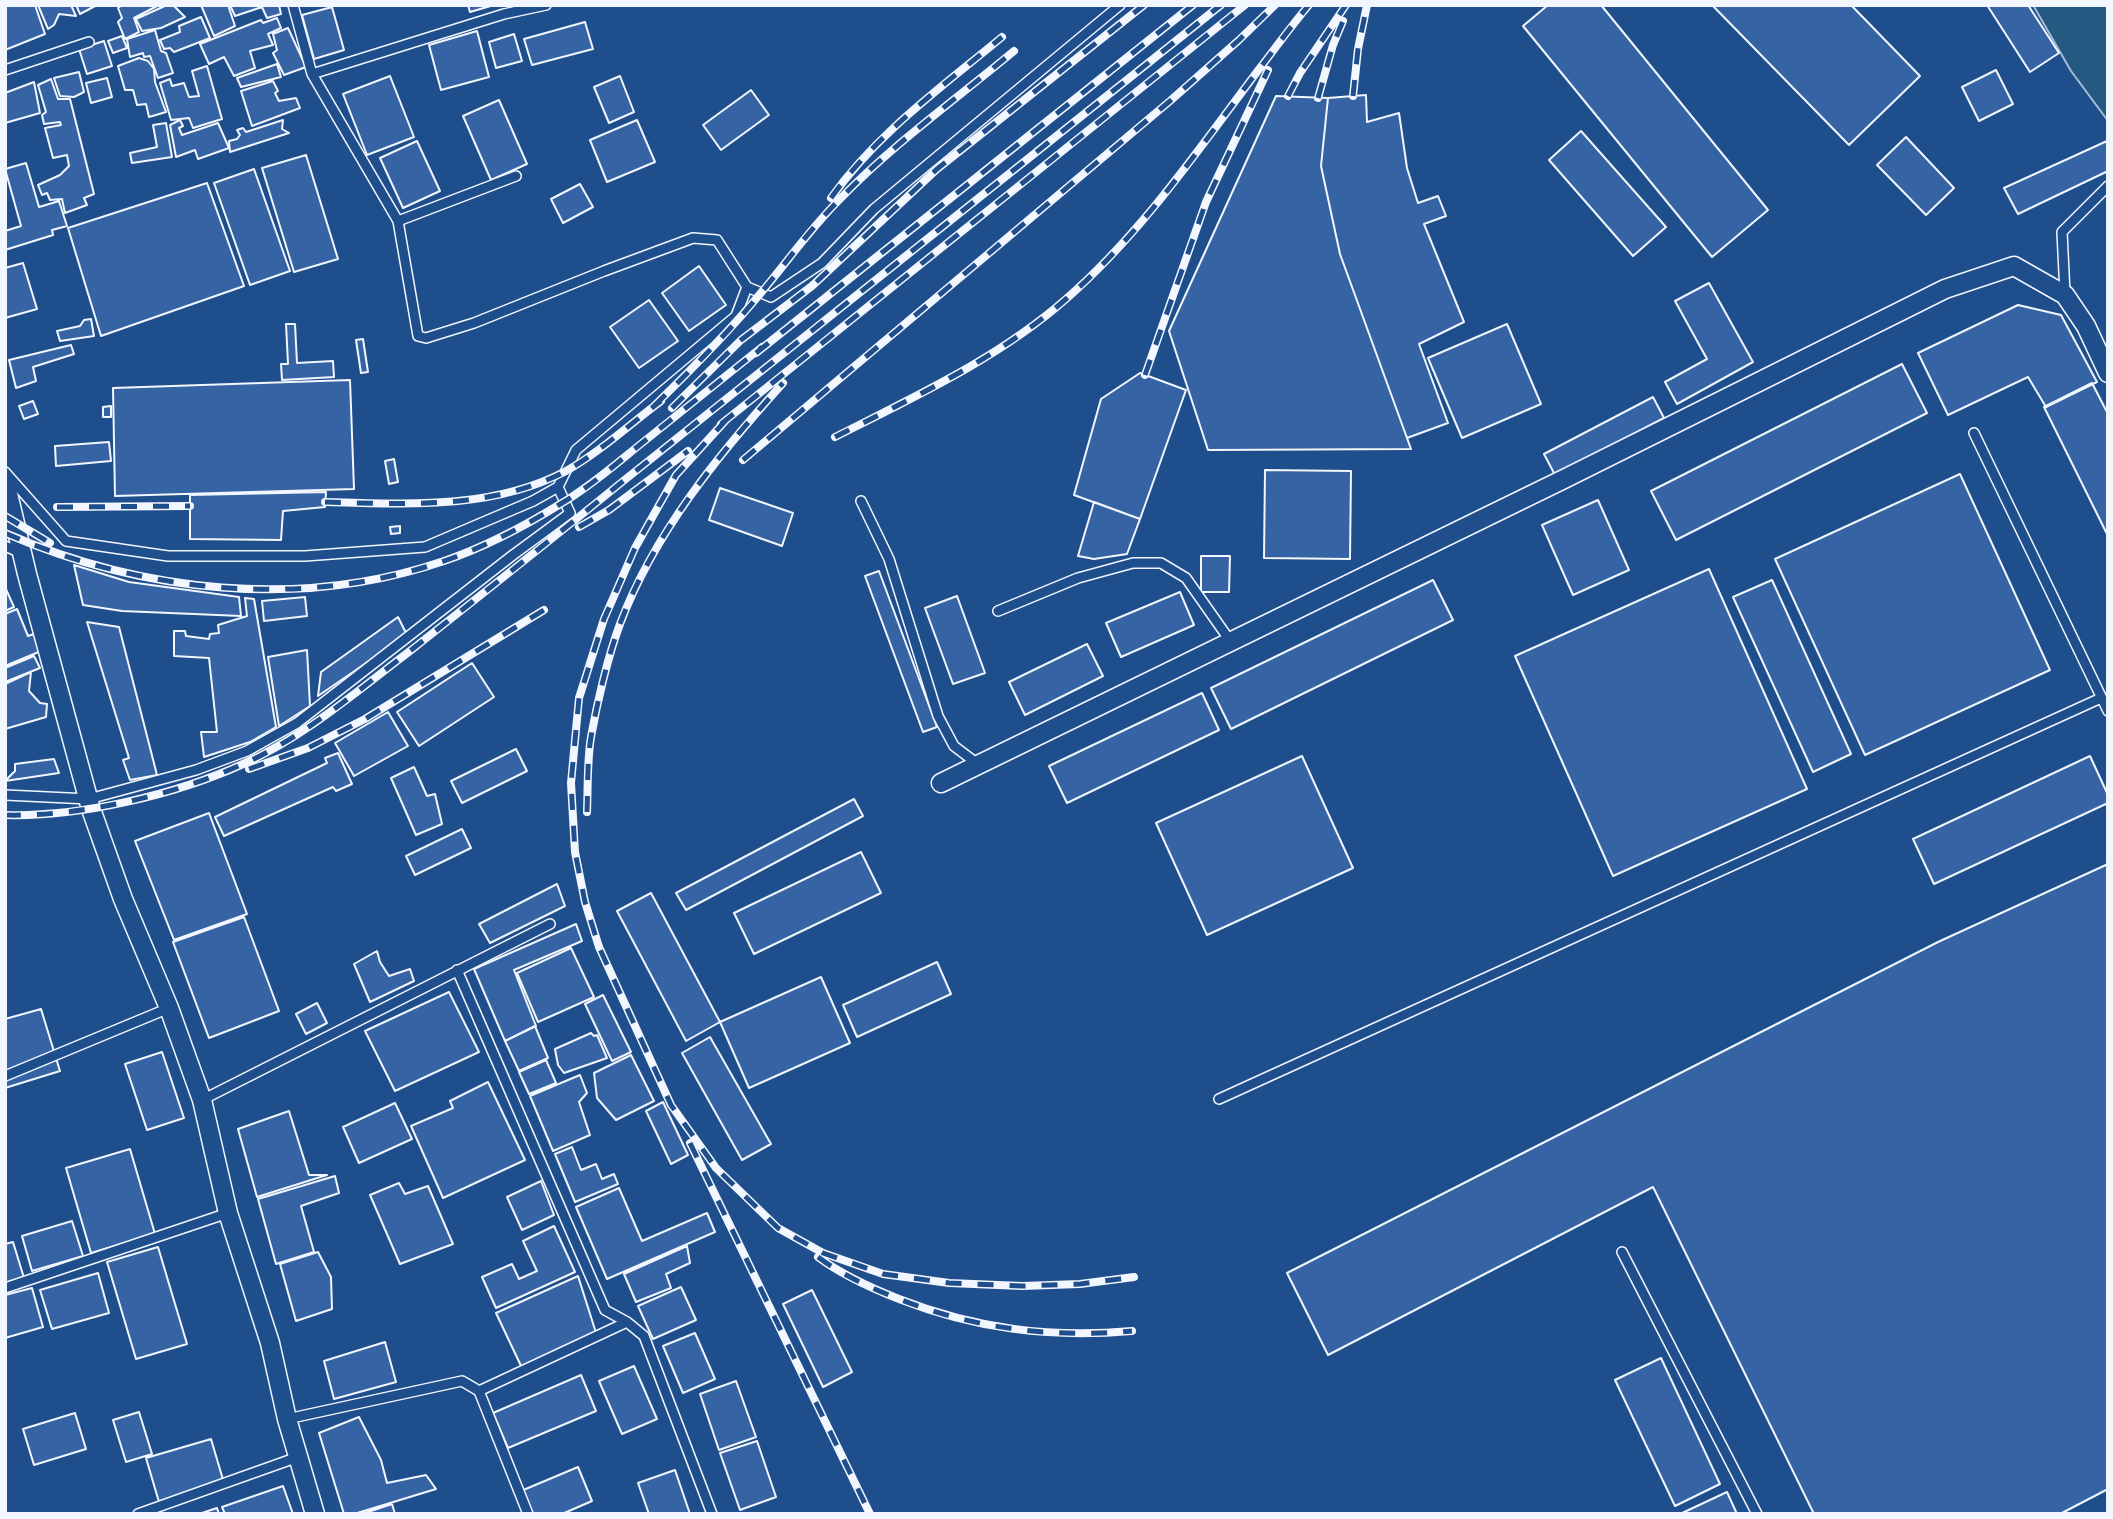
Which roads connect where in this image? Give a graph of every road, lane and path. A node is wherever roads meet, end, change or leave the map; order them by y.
1 (293, 5) edge
2 (546, 5) edge
3 (1120, 5) edge
4 (89, 42) dead end
5 (5, 70) edge
6 (312, 74) junction
7 (516, 176) dead end
8 (2108, 186) edge
9 (398, 221) junction
10 (747, 287) junction
11 (2065, 295) junction
12 (2108, 373) edge
13 (1974, 433) dead end
14 (5, 472) edge
15 (5, 481) edge
16 (558, 487) junction
17 (861, 501) dead end
18 (5, 546) edge
19 (22, 553) junction
20 (998, 611) dead end
21 (1231, 642) junction
22 (2101, 698) junction
23 (2108, 711) edge
24 (979, 765) junction
25 (941, 783) dead end
26 (5, 795) edge
27 (89, 799) junction
28 (550, 924) dead end
29 (457, 970) junction
30 (169, 1008) junction
31 (5, 1076) edge
32 (1219, 1099) dead end
33 (202, 1100) junction
34 (228, 1213) junction
35 (1622, 1252) dead end
36 (5, 1289) edge
37 (627, 1322) junction
38 (479, 1391) junction
39 (287, 1419) junction
40 (298, 1457) junction
41 (138, 1514) edge
42 (315, 1514) edge
43 (528, 1514) edge
44 (712, 1514) edge
45 (1757, 1514) edge

1 - 6 lane
2 - 6 lane
3 - 10 lane
4 - 5 lane
6 - 9 lane
7 - 9 lane
8 - 11 lane
9 - 10 lane
10 - 16 lane
11 - 12 street
11 - 21 street
13 - 22 lane
14 - 16 lane
15 - 19 street
16 - 27 lane
17 - 24 lane
18 - 19 lane
19 - 27 street
20 - 21 lane
21 - 24 street
22 - 23 lane
22 - 32 lane
24 - 25 street
26 - 27 lane
27 - 30 street
28 - 29 lane
29 - 33 lane
29 - 37 lane
30 - 31 lane
30 - 33 street
33 - 34 street
34 - 36 lane
34 - 39 street
35 - 45 lane
37 - 38 lane
37 - 44 lane
38 - 39 lane
38 - 43 lane
39 - 40 street
40 - 41 lane
40 - 42 street

